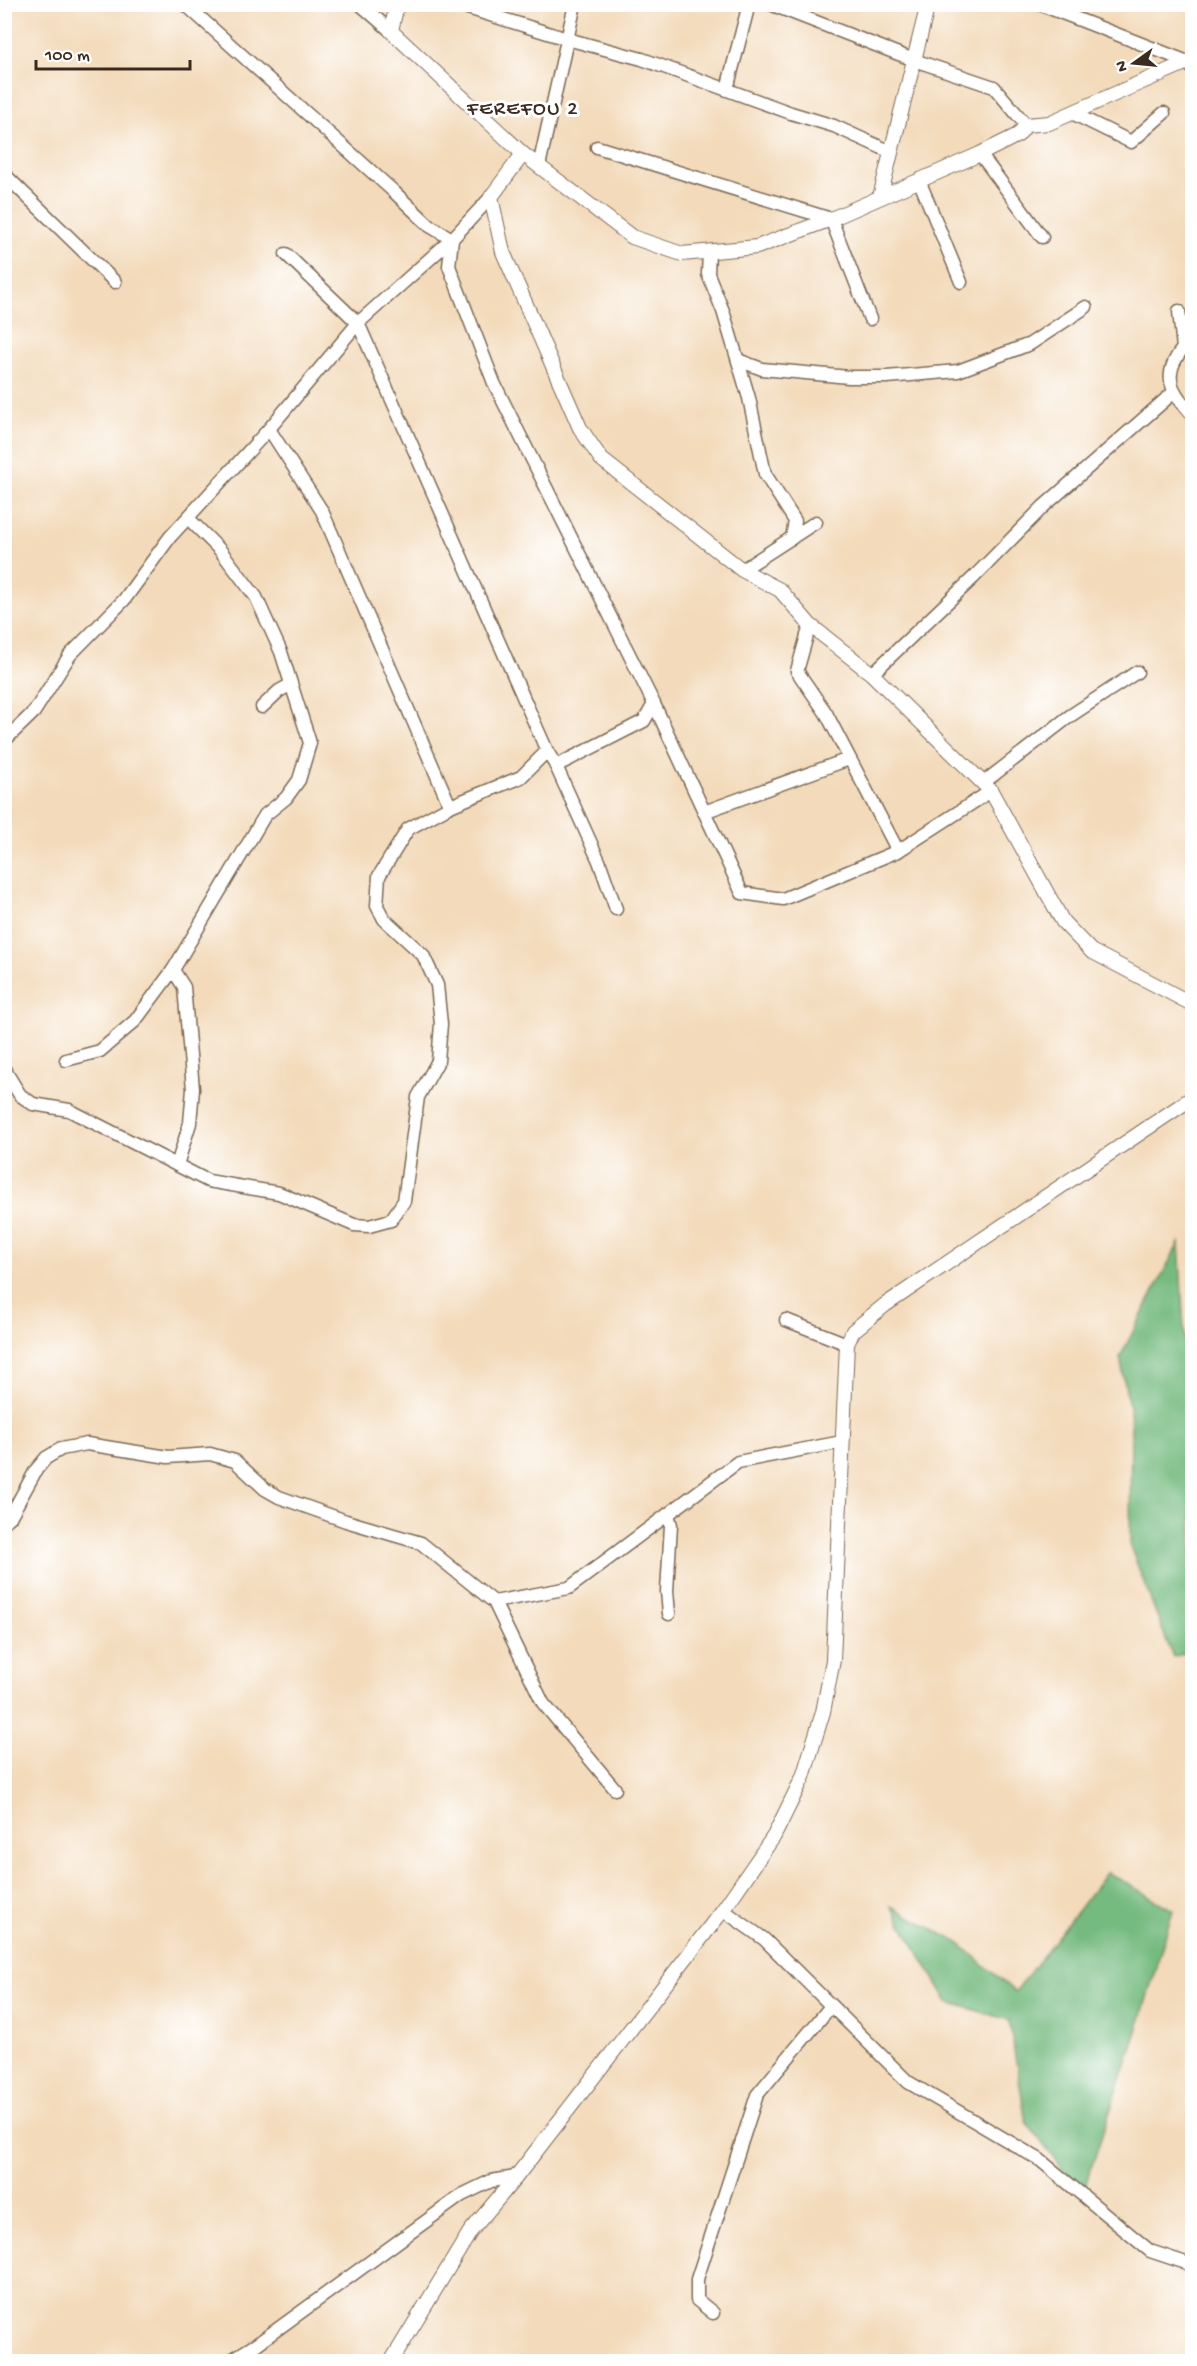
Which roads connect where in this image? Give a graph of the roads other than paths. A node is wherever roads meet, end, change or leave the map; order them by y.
1 (185, 4) edge
2 (360, 4) edge
3 (397, 4) edge
4 (455, 4) edge
5 (575, 4) edge
6 (749, 4) edge
7 (770, 4) edge
8 (928, 4) edge
9 (1039, 4) edge
10 (391, 31) junction
11 (567, 39) junction
12 (914, 60) junction
13 (1191, 63) edge
14 (727, 89) junction
15 (1164, 112) dead end
16 (1072, 113) junction
17 (1026, 124) junction
18 (597, 147) dead end
19 (891, 152) junction
20 (523, 154) junction
21 (980, 154) junction
22 (539, 166) junction
23 (4, 174) edge
24 (919, 180) junction
25 (491, 197) junction
26 (880, 197) junction
27 (831, 219) junction
28 (1042, 237) dead end
29 (452, 239) junction
30 (709, 252) junction
31 (286, 254) dead end
32 (115, 282) dead end
33 (961, 282) dead end
34 (1086, 307) dead end
35 (1179, 311) dead end
36 (870, 319) dead end
37 (358, 323) junction
38 (738, 360) junction
39 (1173, 393) junction
40 (1192, 414) edge
41 (269, 429) junction
42 (188, 518) junction
43 (816, 522) dead end
44 (792, 538) junction
45 (742, 570) junction
46 (810, 625) junction
47 (1137, 672) dead end
48 (872, 674) junction
49 (290, 685) junction
50 (654, 704) junction
51 (262, 707) dead end
52 (4, 741) edge
53 (547, 751) junction
54 (849, 759) junction
55 (556, 766) junction
56 (987, 787) junction
57 (450, 806) junction
58 (704, 812) junction
59 (898, 851) junction
60 (616, 909) dead end
61 (172, 970) junction
62 (1192, 1004) edge
63 (66, 1060) dead end
64 (4, 1069) edge
65 (1192, 1098) edge
66 (177, 1165) junction
67 (786, 1320) dead end
68 (847, 1344) junction
69 (842, 1442) junction
70 (669, 1514) junction
71 (4, 1522) edge
72 (494, 1602) junction
73 (669, 1614) dead end
74 (615, 1789) dead end
75 (723, 1910) junction
76 (831, 2006) junction
77 (516, 2177) junction
78 (1192, 2265) edge
79 (713, 2313) dead end
80 (228, 2361) edge
81 (391, 2361) edge

1 - 29 street
2 - 10 street
3 - 10 street
4 - 11 street
5 - 11 street
6 - 14 street
7 - 12 street
8 - 12 street
9 - 13 street
10 - 20 street
11 - 14 street
11 - 22 street
12 - 17 street
12 - 19 street
13 - 16 street
14 - 19 street
15 - 16 street
16 - 17 street
17 - 21 street
18 - 27 street
19 - 26 street
20 - 22 street
20 - 25 street
21 - 24 street
21 - 28 street
22 - 30 street
23 - 32 street
24 - 26 street
24 - 33 street
25 - 29 street
25 - 45 street
26 - 27 street
27 - 30 street
27 - 36 street
29 - 37 street
29 - 50 street
30 - 38 street
31 - 37 street
34 - 38 street
35 - 39 street
37 - 41 street
37 - 53 street
38 - 44 street
39 - 40 street
39 - 48 street
41 - 42 street
41 - 57 street
42 - 49 street
42 - 52 street
43 - 44 street
44 - 45 street
45 - 46 street
46 - 48 street
46 - 54 street
47 - 56 street
48 - 56 street
49 - 51 street
49 - 61 street
50 - 55 street
50 - 58 street
53 - 55 street
53 - 57 street
54 - 58 street
54 - 59 street
55 - 60 street
56 - 59 street
56 - 62 street
57 - 66 street
58 - 59 street
61 - 63 street
61 - 66 street
64 - 66 street
65 - 68 street
67 - 68 street
68 - 69 street
69 - 70 street
69 - 75 street
70 - 72 street
70 - 73 street
71 - 72 street
72 - 74 street
75 - 76 street
75 - 77 street
76 - 78 street
76 - 79 street
77 - 80 street
77 - 81 street

